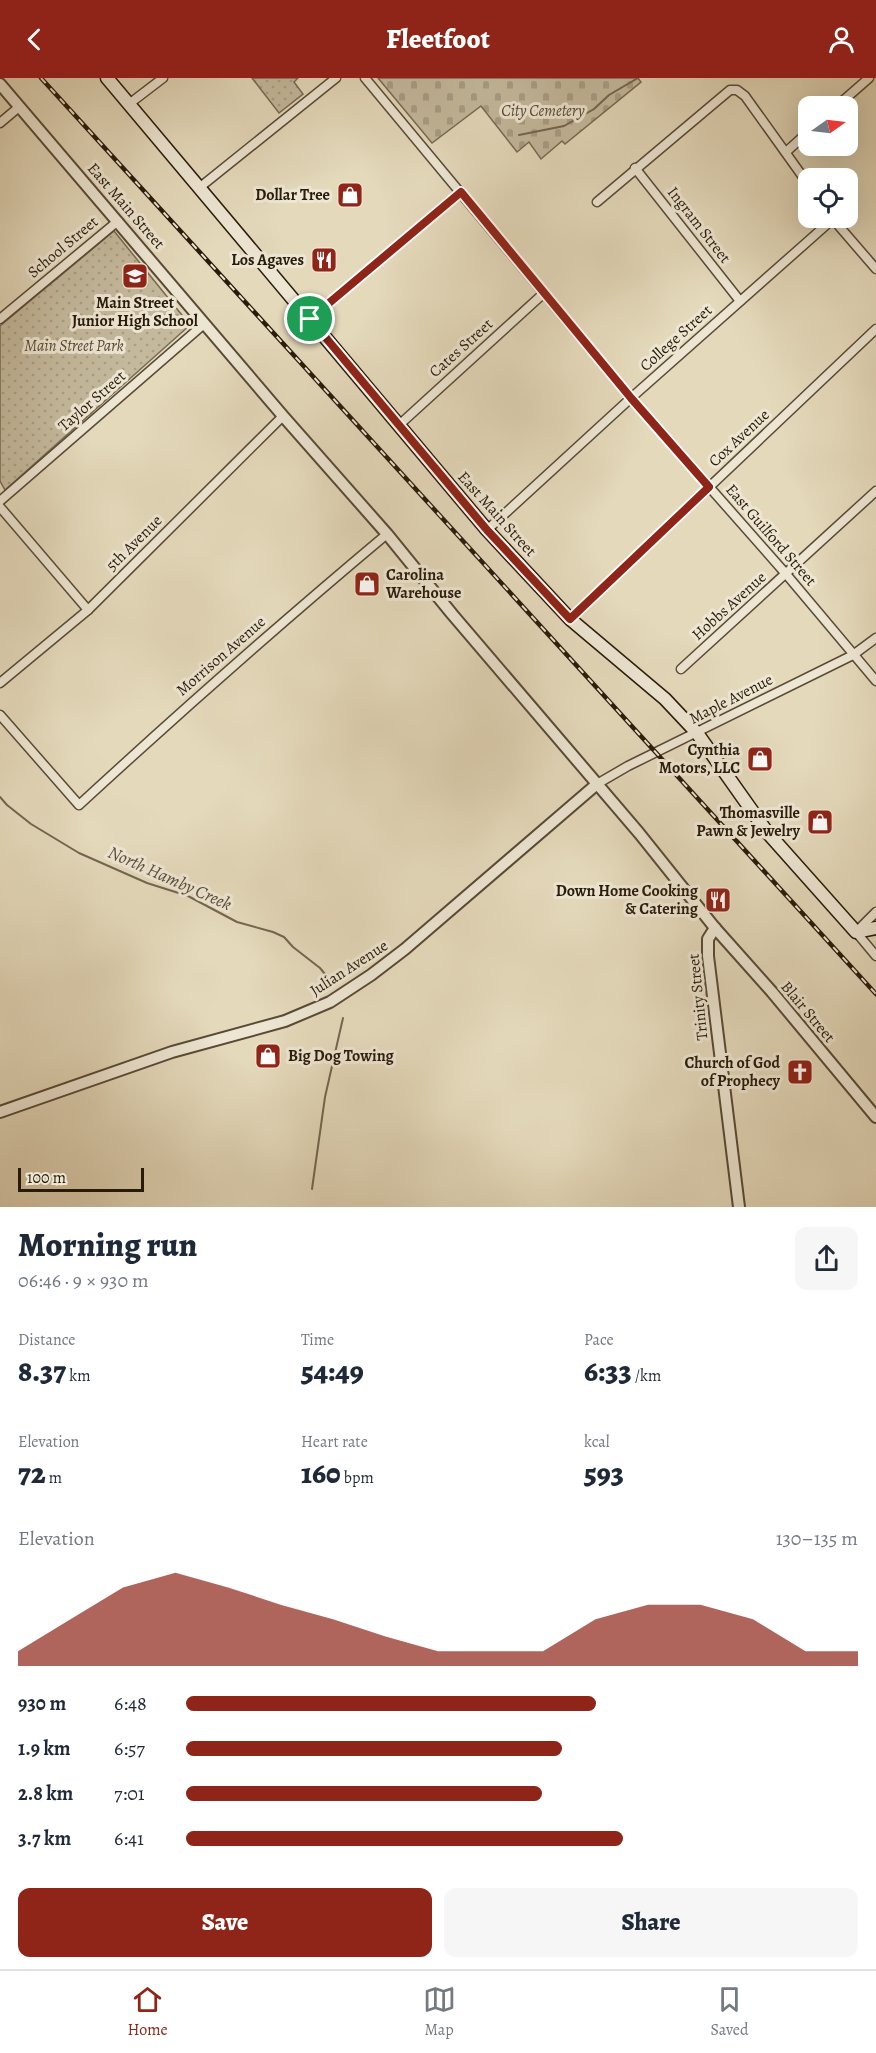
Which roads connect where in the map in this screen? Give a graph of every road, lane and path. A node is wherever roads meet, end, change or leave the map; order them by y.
1 (107, 78) edge
2 (163, 78) edge
3 (336, 78) edge
4 (365, 78) edge
5 (869, 78) edge
6 (0, 84) edge
7 (848, 96) edge
8 (129, 104) junction
9 (19, 107) junction
10 (0, 123) edge
11 (798, 141) edge
12 (786, 152) junction
13 (635, 168) junction
14 (798, 169) edge
15 (199, 188) junction
16 (461, 192) junction
17 (597, 202) dead end
18 (118, 221) junction
19 (822, 228) edge
20 (842, 228) edge
21 (876, 268) edge
22 (544, 292) junction
23 (740, 301) junction
24 (0, 319) edge
25 (310, 319) junction
26 (204, 324) junction
27 (876, 328) edge
28 (631, 398) junction
29 (283, 416) junction
30 (398, 426) junction
31 (709, 487) junction
32 (876, 491) edge
33 (0, 501) edge
34 (0, 507) edge
35 (487, 530) junction
36 (387, 534) junction
37 (786, 574) junction
38 (88, 610) junction
39 (570, 619) junction
40 (876, 638) edge
41 (853, 655) junction
42 (681, 669) dead end
43 (876, 681) edge
44 (0, 684) edge
45 (0, 716) edge
46 (697, 733) junction
47 (597, 784) junction
48 (876, 912) edge
49 (715, 928) junction
50 (876, 928) edge
51 (856, 932) junction
52 (876, 956) edge
53 (0, 1112) edge
54 (876, 1117) edge
55 (739, 1207) edge

1 - 8 main road, East Main Street
2 - 8 street
3 - 15 street
4 - 16 street, East Guilford Street
5 - 7 street
6 - 9 street, East Main Street
8 - 15 main road, East Main Street
9 - 10 street
9 - 18 street, East Main Street
11 - 12 street
12 - 13 street
12 - 14 street
13 - 17 street
13 - 23 street, Ingram Street
15 - 25 main road, East Main Street
16 - 22 street, East Guilford Street
16 - 25 street
18 - 24 street, School Street
18 - 26 street, East Main Street
19 - 23 street, College Street
20 - 21 street
22 - 28 street, East Guilford Street
22 - 30 street, Cates Street
23 - 28 street, College Street
25 - 30 main road, East Main Street
26 - 29 street, East Main Street
26 - 33 street, Taylor Street
27 - 31 street, Cox Avenue
28 - 31 street, East Guilford Street
28 - 35 street, College Street
29 - 36 street, East Main Street
29 - 38 street, 5th Avenue
30 - 35 main road, East Main Street
31 - 37 street, East Guilford Street
31 - 39 street, Cox Avenue
32 - 37 street, Hobbs Avenue
34 - 38 street
35 - 39 main road, East Main Street
36 - 45 street, Morrison Avenue
36 - 47 street, East Main Street
37 - 41 street, East Guilford Street
37 - 42 street, Hobbs Avenue
38 - 44 street, 5th Avenue
39 - 46 main road, East Main Street
40 - 41 street, Maple Avenue
41 - 43 street, East Guilford Street
41 - 46 street, Maple Avenue
46 - 47 street, Maple Avenue
46 - 51 main road, East Main Street
47 - 49 street, East Main Street
47 - 53 street, Julian Avenue
48 - 51 street
49 - 54 street, Blair Street
49 - 55 street, Trinity Street
50 - 51 main road
51 - 52 street, East Main Street

